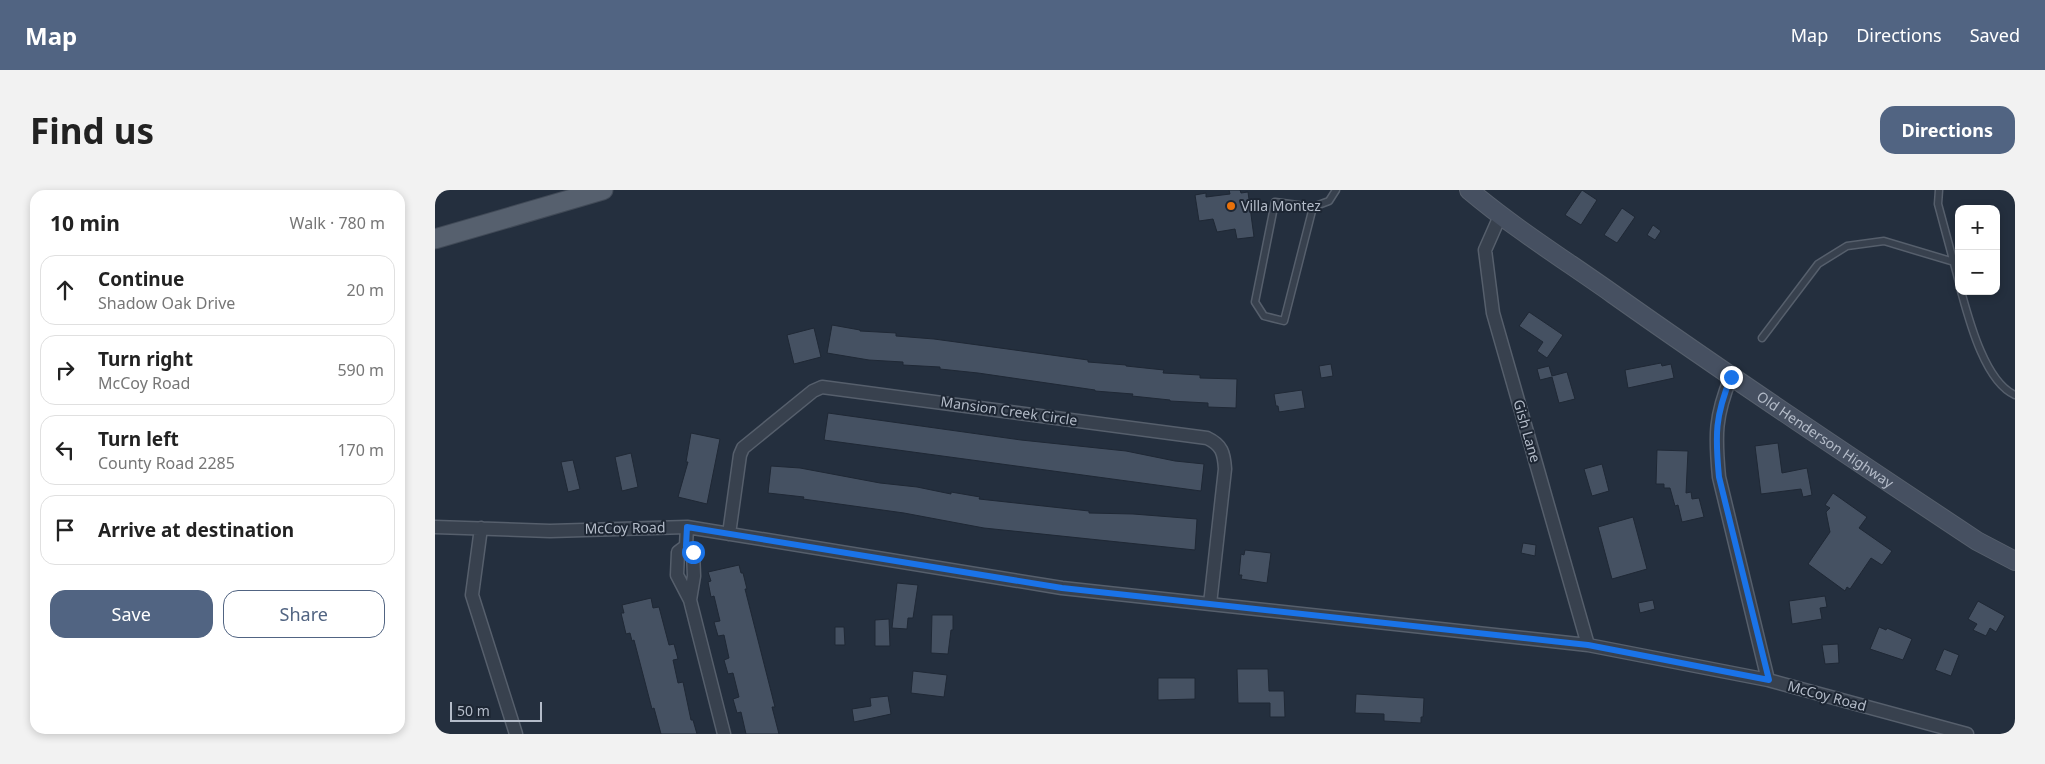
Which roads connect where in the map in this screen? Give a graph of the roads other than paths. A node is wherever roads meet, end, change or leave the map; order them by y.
1 (603, 190) edge
2 (1335, 190) edge
3 (1469, 190) edge
4 (1939, 190) edge
5 (1313, 208) junction
6 (1499, 216) junction
7 (435, 239) edge
8 (1953, 262) junction
9 (1955, 269) edge
10 (1962, 295) edge
11 (1762, 338) dead end
12 (1731, 377) junction
13 (2015, 395) edge
14 (435, 527) edge
15 (687, 527) junction
16 (481, 528) junction
17 (729, 534) junction
18 (2015, 561) edge
19 (1210, 604) junction
20 (1588, 645) junction
21 (1769, 680) junction
22 (516, 734) edge
23 (724, 734) edge
24 (1967, 734) edge

1 - 7 main road
2 - 5 lane
3 - 6 main road, Old Henderson Highway
4 - 8 lane
5 - 5 lane
6 - 12 main road, Old Henderson Highway
6 - 20 street, Gish Lane
8 - 9 lane
8 - 11 lane
10 - 13 lane
12 - 18 main road, Old Henderson Highway
12 - 21 street
14 - 16 street, McCoy Road
15 - 16 street, McCoy Road
15 - 17 street, McCoy Road
15 - 23 street
16 - 22 street
17 - 19 street, McCoy Road
17 - 19 street, Mansion Creek Circle
19 - 20 street, McCoy Road
20 - 21 street, McCoy Road
21 - 24 street, McCoy Road

